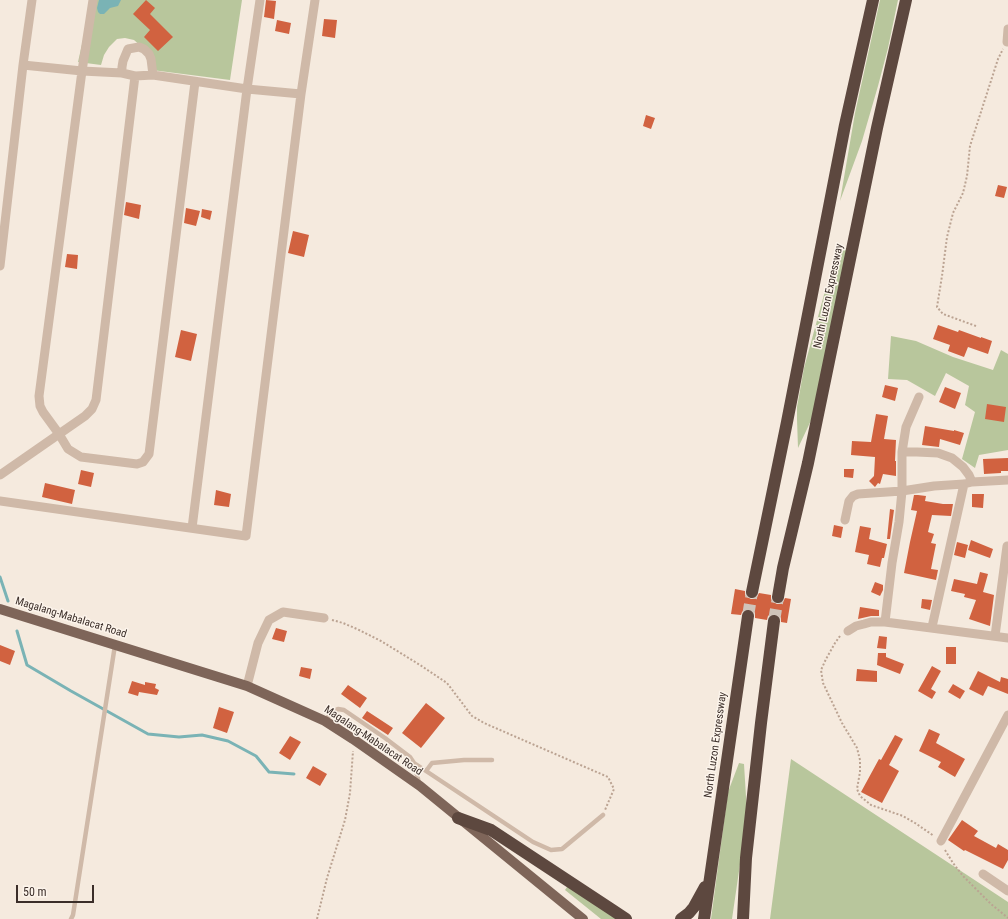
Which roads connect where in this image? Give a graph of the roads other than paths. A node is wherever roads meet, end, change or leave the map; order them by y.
1 (32, 0) edge
2 (93, 0) edge
3 (260, 0) edge
4 (315, 0) edge
5 (873, 0) edge
6 (906, 0) edge
7 (1008, 30) edge
8 (1008, 42) edge
9 (23, 65) junction
10 (82, 71) junction
11 (122, 73) junction
12 (153, 75) junction
13 (134, 76) junction
14 (195, 82) junction
15 (247, 88) junction
16 (301, 94) junction
17 (0, 266) edge
18 (919, 397) dead end
19 (59, 434) junction
20 (902, 452) junction
21 (0, 475) edge
22 (1008, 480) edge
23 (968, 483) junction
24 (902, 491) junction
25 (0, 501) edge
26 (845, 520) dead end
27 (192, 528) junction
28 (1007, 546) dead end
29 (752, 592) tunnel mouth
30 (778, 597) tunnel mouth
31 (0, 609) edge
32 (748, 616) tunnel mouth
33 (324, 618) road end
34 (774, 621) tunnel mouth
35 (885, 622) junction
36 (932, 628) junction
37 (848, 631) road end
38 (995, 636) junction
39 (1008, 638) edge
40 (115, 645) junction
41 (247, 686) junction
42 (1008, 715) edge
43 (325, 721) junction
44 (492, 760) dead end
45 (414, 763) junction
46 (426, 771) junction
47 (420, 786) junction
48 (603, 814) road end
49 (458, 818) junction
50 (941, 841) road end
51 (746, 858) junction
52 (983, 874) dead end
53 (710, 877) junction
54 (1008, 891) edge
55 (71, 919) edge
56 (583, 919) edge
57 (626, 919) edge
58 (681, 919) edge
59 (704, 919) edge
60 (735, 919) edge
61 (743, 919) edge

1 - 9 street
2 - 10 street
3 - 15 street
4 - 16 street
5 - 29 highway, North Luzon Expressway
6 - 30 highway, North Luzon Expressway
7 - 8 street
9 - 10 street
9 - 17 street
10 - 11 street
10 - 19 street
11 - 12 street
11 - 13 street
12 - 13 street
12 - 14 street
13 - 19 street
14 - 15 street
14 - 19 street
15 - 16 street
15 - 27 street
16 - 27 street
18 - 20 street
19 - 21 street
20 - 23 street
20 - 24 street
22 - 23 street
23 - 24 street
23 - 36 street
24 - 26 street
24 - 35 street
25 - 27 street
28 - 38 street
31 - 40 main road, Magalang-Mabalacat Road
32 - 53 highway, North Luzon Expressway
33 - 41 street
34 - 51 highway
35 - 36 street
35 - 37 street
36 - 38 street
38 - 39 street
40 - 41 main road, Magalang-Mabalacat Road
40 - 55 lane
41 - 43 main road, Magalang-Mabalacat Road
42 - 50 street
43 - 45 lane
43 - 47 main road, Magalang-Mabalacat Road
44 - 46 lane
45 - 46 lane
45 - 47 lane
46 - 48 lane
47 - 49 main road, Magalang-Mabalacat Road
49 - 56 main road, Magalang-Mabalacat Road
49 - 57 highway
51 - 60 highway
51 - 61 highway
52 - 54 street
53 - 58 highway
53 - 59 highway, North Luzon Expressway

